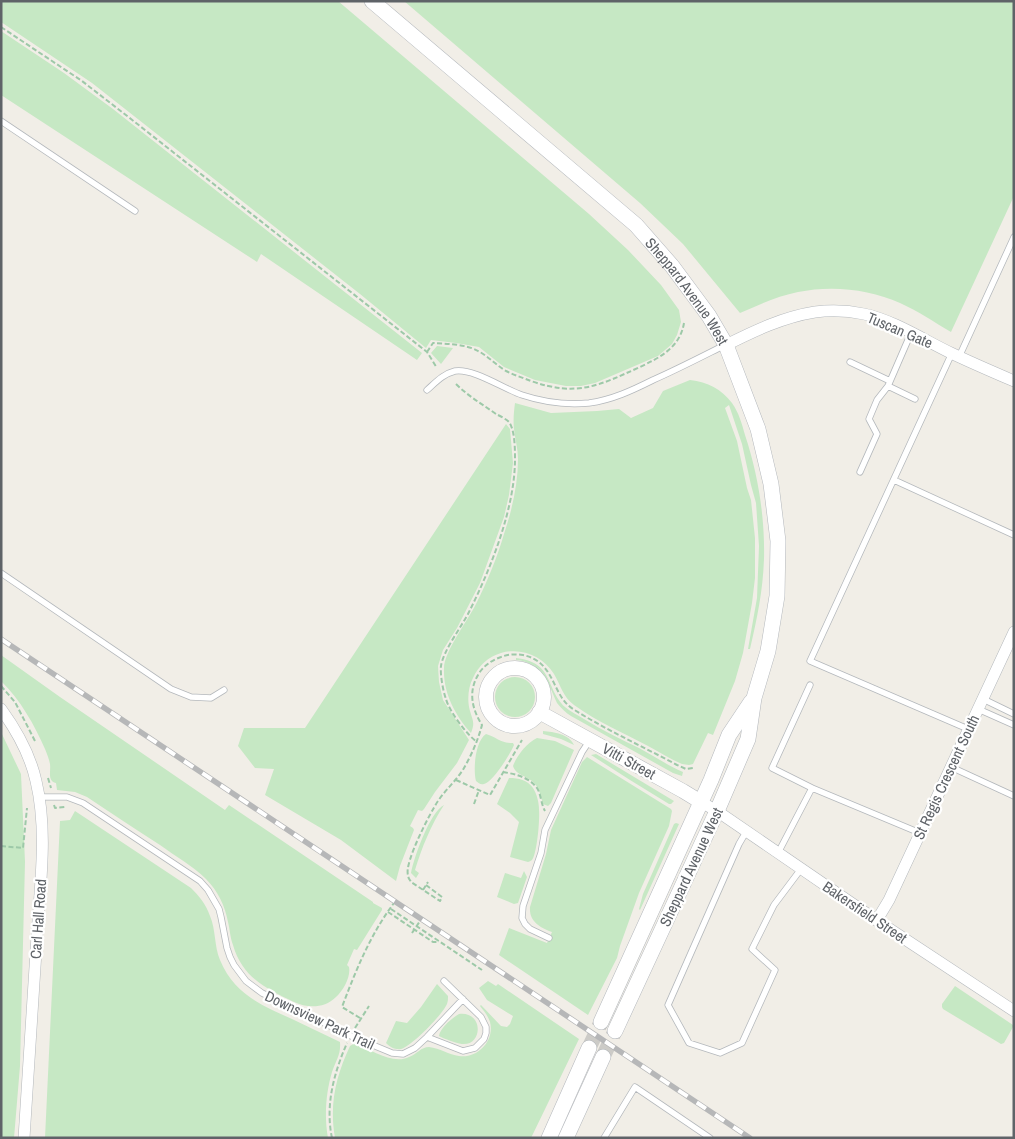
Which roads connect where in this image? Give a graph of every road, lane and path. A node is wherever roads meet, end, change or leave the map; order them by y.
1 (372, 1) edge
2 (1, 27) edge
3 (1, 121) edge
4 (135, 211) dead end
5 (1014, 237) edge
6 (684, 323) dead end
7 (911, 333) junction
8 (726, 345) junction
9 (427, 352) junction
10 (956, 355) junction
11 (850, 362) dead end
12 (437, 368) dead end
13 (1014, 381) edge
14 (889, 383) junction
15 (456, 384) dead end
16 (427, 390) dead end
17 (915, 400) dead end
18 (860, 472) dead end
19 (894, 480) junction
20 (1014, 534) edge
21 (1, 572) edge
22 (1014, 632) edge
23 (810, 685) dead end
24 (224, 690) dead end
25 (754, 698) junction
26 (980, 704) junction
27 (1, 709) edge
28 (540, 712) junction
29 (1014, 714) edge
30 (1014, 725) edge
31 (968, 729) junction
32 (522, 740) dead end
33 (590, 740) junction
34 (477, 742) junction
35 (951, 767) junction
36 (693, 768) dead end
37 (503, 772) junction
38 (456, 780) junction
39 (812, 788) junction
40 (479, 790) junction
41 (1014, 796) edge
42 (39, 797) junction
43 (701, 802) junction
44 (474, 804) dead end
45 (27, 808) dead end
46 (717, 811) junction
47 (551, 816) junction
48 (746, 832) junction
49 (920, 833) junction
50 (1, 846) edge
51 (778, 853) junction
52 (801, 869) junction
53 (428, 882) dead end
54 (426, 885) junction
55 (423, 890) junction
56 (394, 904) dead end
57 (390, 909) junction
58 (388, 912) junction
59 (877, 920) junction
60 (420, 921) dead end
61 (416, 926) junction
62 (414, 929) junction
63 (412, 933) dead end
64 (549, 938) dead end
65 (440, 942) junction
66 (482, 970) dead end
67 (444, 981) dead end
68 (463, 999) junction
69 (369, 1006) dead end
70 (1014, 1011) edge
71 (361, 1018) junction
72 (601, 1022) tunnel mouth
73 (615, 1031) tunnel mouth
74 (351, 1036) junction
75 (427, 1037) junction
76 (589, 1048) tunnel mouth
77 (603, 1057) tunnel mouth
78 (24, 1138) edge
79 (332, 1138) edge
80 (549, 1138) edge
81 (566, 1138) edge
82 (604, 1138) edge
83 (710, 1138) edge

1 - 8 main road, Sheppard Avenue West
2 - 9 path
3 - 4 lane
5 - 10 lane
6 - 9 path
7 - 8 street, Tuscan Gate
7 - 10 street, Tuscan Gate
7 - 14 lane
8 - 16 lane
8 - 25 main road, Sheppard Avenue West
9 - 12 path
10 - 13 street, Tuscan Gate
10 - 19 lane
11 - 14 lane
14 - 17 lane
14 - 18 lane
15 - 34 path
19 - 20 lane
19 - 31 lane
21 - 24 lane
22 - 26 street, St Regis Crescent South
23 - 39 lane
25 - 43 main road, Sheppard Avenue West
25 - 46 main road, Sheppard Avenue West
26 - 29 lane
26 - 30 lane
26 - 31 street, St Regis Crescent South
27 - 42 street, Carl Hall Road
28 - 28 street
28 - 33 street, Vitti Street
31 - 35 street, St Regis Crescent South
32 - 37 path
33 - 43 street, Vitti Street
33 - 47 lane
34 - 36 path
34 - 38 path
35 - 41 lane
35 - 49 street, St Regis Crescent South
37 - 40 path
37 - 47 path
38 - 40 path
38 - 55 path
39 - 49 lane
39 - 51 lane
40 - 44 path
42 - 74 lane, Downsview Park Trail
42 - 78 street, Carl Hall Road
43 - 46 street, Vitti Street
43 - 72 main road, Sheppard Avenue West
45 - 50 path
46 - 48 street, Bakersfield Street
46 - 73 main road, Sheppard Avenue West
47 - 64 lane
48 - 51 street, Bakersfield Street
48 - 52 lane
49 - 59 street, St Regis Crescent South
51 - 52 street, Bakersfield Street
52 - 59 street, Bakersfield Street
53 - 54 path
54 - 55 path
54 - 55 path
56 - 57 path
57 - 58 path
57 - 61 path
58 - 62 path
58 - 71 path
59 - 70 street, Bakersfield Street
60 - 61 path
61 - 62 path
61 - 65 path
62 - 63 path
62 - 65 path
65 - 66 path
67 - 68 lane
68 - 75 lane, Downsview Park Trail
68 - 75 lane
69 - 71 path
71 - 74 path
74 - 75 lane, Downsview Park Trail
74 - 79 path
76 - 80 main road
77 - 81 main road
82 - 83 lane

